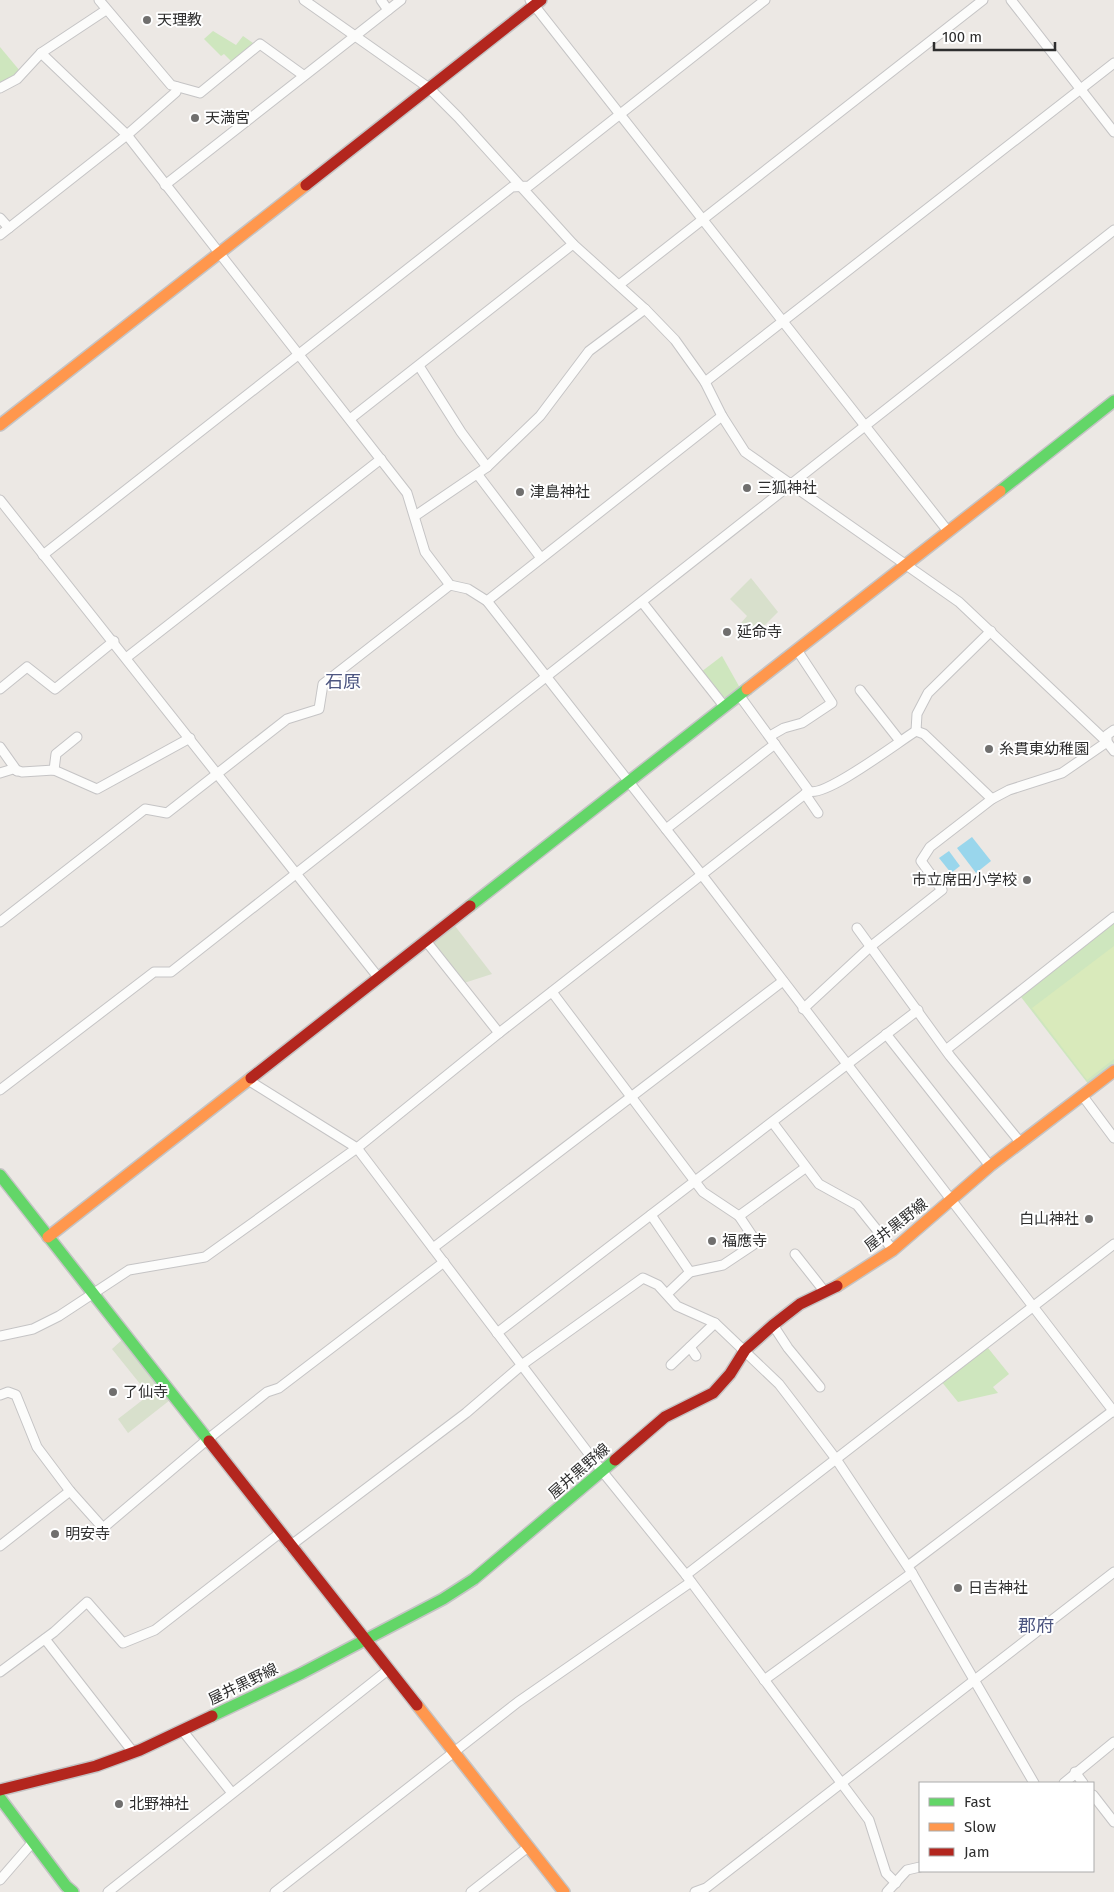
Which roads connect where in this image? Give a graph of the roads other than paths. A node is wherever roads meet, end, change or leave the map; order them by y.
1 (99, 0) edge
2 (304, 0) edge
3 (381, 0) edge
4 (401, 0) edge
5 (765, 0) edge
6 (983, 0) edge
7 (1011, 0) edge
8 (535, 2) edge
9 (106, 10) junction
10 (388, 10) junction
11 (356, 35) junction
12 (40, 53) junction
13 (1114, 63) edge
14 (303, 75) junction
15 (177, 87) junction
16 (0, 88) edge
17 (429, 88) junction
18 (1080, 90) junction
19 (621, 114) junction
20 (1114, 132) edge
21 (127, 135) junction
22 (165, 185) junction
23 (521, 186) junction
24 (0, 218) edge
25 (703, 220) junction
26 (9, 228) junction
27 (1114, 230) edge
28 (0, 235) edge
29 (573, 244) junction
30 (219, 253) junction
31 (620, 285) junction
32 (645, 308) junction
33 (784, 322) junction
34 (300, 354) junction
35 (418, 366) junction
36 (705, 382) junction
37 (1114, 401) edge
38 (722, 416) junction
39 (350, 419) junction
40 (0, 425) edge
41 (865, 426) junction
42 (381, 459) junction
43 (487, 467) junction
44 (478, 475) junction
45 (791, 484) junction
46 (0, 501) edge
47 (415, 516) junction
48 (947, 530) junction
49 (43, 555) junction
50 (540, 558) junction
51 (906, 563) junction
52 (450, 585) junction
53 (487, 601) junction
54 (642, 602) junction
55 (991, 631) junction
56 (114, 641) junction
57 (797, 650) junction
58 (126, 658) junction
59 (546, 677) junction
60 (0, 689) edge
61 (860, 690) dead end
62 (739, 695) junction
63 (724, 706) junction
64 (1114, 730) edge
65 (916, 731) junction
66 (77, 737) dead end
67 (190, 738) junction
68 (772, 740) junction
69 (900, 741) junction
70 (1107, 742) junction
71 (0, 748) edge
72 (1114, 751) edge
73 (54, 770) junction
74 (17, 771) junction
75 (0, 773) edge
76 (218, 774) junction
77 (629, 781) junction
78 (807, 793) junction
79 (992, 799) junction
80 (818, 812) dead end
81 (666, 829) junction
82 (296, 873) junction
83 (702, 874) junction
84 (1114, 917) edge
85 (0, 922) edge
86 (857, 928) dead end
87 (426, 941) junction
88 (870, 947) junction
89 (378, 978) junction
90 (783, 981) junction
91 (552, 992) junction
92 (804, 1009) junction
93 (918, 1010) junction
94 (499, 1033) junction
95 (886, 1034) junction
96 (947, 1049) junction
97 (848, 1065) junction
98 (1114, 1071) edge
99 (248, 1080) junction
100 (0, 1090) edge
101 (1082, 1095) junction
102 (631, 1096) junction
103 (773, 1122) junction
104 (1114, 1138) edge
105 (1020, 1142) junction
106 (357, 1148) junction
107 (990, 1166) junction
108 (806, 1168) junction
109 (0, 1175) edge
110 (696, 1180) junction
111 (951, 1200) junction
112 (651, 1215) junction
113 (739, 1216) junction
114 (48, 1237) junction
115 (1114, 1244) edge
116 (433, 1248) junction
117 (893, 1250) junction
118 (794, 1254) dead end
119 (444, 1262) junction
120 (690, 1272) junction
121 (825, 1292) junction
122 (92, 1294) junction
123 (667, 1294) junction
124 (1034, 1308) junction
125 (714, 1323) junction
126 (773, 1325) junction
127 (497, 1332) junction
128 (0, 1336) edge
129 (690, 1348) junction
130 (745, 1350) junction
131 (696, 1356) dead end
132 (522, 1364) junction
133 (671, 1365) dead end
134 (820, 1387) dead end
135 (0, 1395) edge
136 (1114, 1411) edge
137 (208, 1439) junction
138 (836, 1459) junction
139 (602, 1470) junction
140 (70, 1491) junction
141 (280, 1533) junction
142 (0, 1546) edge
143 (290, 1546) junction
144 (910, 1570) junction
145 (1114, 1572) edge
146 (688, 1578) junction
147 (44, 1639) junction
148 (366, 1640) junction
149 (388, 1670) junction
150 (0, 1672) edge
151 (764, 1680) junction
152 (976, 1680) junction
153 (182, 1730) junction
154 (1114, 1742) edge
155 (133, 1752) junction
156 (453, 1752) junction
157 (1075, 1772) junction
158 (1033, 1782) edge
159 (1065, 1782) edge
160 (1082, 1782) edge
161 (842, 1783) junction
162 (0, 1790) edge
163 (232, 1793) junction
164 (1094, 1796) edge
165 (0, 1798) edge
166 (1114, 1822) edge
167 (32, 1843) junction
168 (528, 1847) junction
169 (919, 1867) edge
170 (0, 1880) edge
171 (896, 1883) junction
172 (73, 1892) edge
173 (108, 1892) edge
174 (275, 1892) edge
175 (471, 1892) edge
176 (564, 1892) edge
177 (695, 1892) edge
178 (887, 1892) edge

1 - 9 street
2 - 11 street
3 - 10 street
4 - 10 street
5 - 19 street
6 - 25 street
7 - 18 street
8 - 17 street
8 - 19 street
9 - 12 street
9 - 15 street
10 - 11 street
11 - 14 street
11 - 17 street
12 - 16 street
12 - 21 street
13 - 18 street
14 - 15 street
14 - 22 street
15 - 21 street
17 - 23 street
17 - 30 street
18 - 20 street
18 - 33 street
19 - 23 street
19 - 25 street
21 - 22 street
21 - 26 street
22 - 30 street
23 - 29 street
23 - 34 street
24 - 26 street
25 - 31 street
25 - 33 street
26 - 28 street
27 - 41 street
29 - 31 street
29 - 35 street
30 - 34 street
30 - 40 street
31 - 32 street
32 - 36 street
32 - 43 street
33 - 36 street
33 - 41 street
34 - 39 street
34 - 49 street
35 - 39 street
35 - 43 street
36 - 38 street
37 - 48 street
38 - 45 street
38 - 50 street
39 - 42 street
41 - 45 street
41 - 48 street
42 - 47 street
42 - 58 street
43 - 44 street
44 - 47 street
44 - 50 street
45 - 51 street
45 - 54 street
46 - 49 street
47 - 52 street
48 - 51 street
49 - 56 street
50 - 53 street
51 - 55 street
51 - 57 street
52 - 53 street
52 - 76 street
53 - 59 street
54 - 59 street
54 - 63 street
55 - 65 street
55 - 70 street
56 - 58 street
56 - 60 street
57 - 62 street
57 - 68 street
58 - 67 street
59 - 77 street
59 - 82 street
61 - 69 street
62 - 63 street
62 - 68 street
63 - 77 street
64 - 70 street
65 - 69 street
65 - 79 street
66 - 73 street
67 - 73 street
67 - 76 street
68 - 78 street
68 - 81 street
69 - 78 street
70 - 72 street
70 - 79 street
71 - 74 street
73 - 74 street
74 - 75 street
76 - 82 street
76 - 85 street
77 - 81 street
77 - 87 street
78 - 80 street
78 - 83 street
79 - 88 street
81 - 83 street
82 - 89 street
82 - 100 street
83 - 90 street
83 - 91 street
84 - 96 street
86 - 88 street
87 - 89 street
87 - 94 street
88 - 92 street
88 - 93 street
89 - 99 street
90 - 92 street
90 - 102 street
91 - 94 street
91 - 102 street
92 - 97 street
93 - 95 street
93 - 96 street
94 - 106 street
95 - 97 street
95 - 107 street
96 - 105 street
97 - 103 street
97 - 111 street
98 - 101 street, 屋井黒野線
99 - 106 street
99 - 114 street
101 - 104 street
101 - 105 street, 屋井黒野線
102 - 110 street
102 - 116 street
103 - 108 street
103 - 110 street
105 - 107 street, 屋井黒野線
106 - 116 street
106 - 122 street
107 - 111 street, 屋井黒野線
108 - 113 street
108 - 117 street
109 - 114 street
110 - 112 street
110 - 113 street
111 - 117 street, 屋井黒野線
111 - 124 street
112 - 120 street
112 - 127 street
113 - 120 street
114 - 122 street
115 - 124 street
116 - 119 street
117 - 121 street, 屋井黒野線
118 - 121 street
119 - 127 street
119 - 137 street
120 - 123 street
121 - 126 street, 屋井黒野線
122 - 128 street
122 - 137 street
123 - 125 street
123 - 132 street
124 - 136 street
124 - 138 street
125 - 129 street
125 - 130 street
126 - 130 street, 屋井黒野線
126 - 134 street
127 - 132 street
129 - 131 street
129 - 133 street
130 - 138 street
130 - 139 street, 屋井黒野線
132 - 139 street
132 - 143 street
135 - 140 street
136 - 144 street
137 - 140 street
137 - 141 street
138 - 144 street
138 - 146 street
139 - 146 street
139 - 148 street, 屋井黒野線
140 - 142 street
141 - 143 street
141 - 147 street
143 - 148 street
144 - 151 street
144 - 152 street
145 - 152 street
146 - 151 street
146 - 156 street
147 - 150 street
147 - 155 street
148 - 149 street
148 - 153 street, 屋井黒野線
149 - 156 street
149 - 163 street
151 - 161 street
152 - 158 street
152 - 161 street
153 - 155 street, 屋井黒野線
153 - 163 street
154 - 157 street
155 - 162 street, 屋井黒野線
156 - 168 street
156 - 174 street
157 - 159 street
157 - 160 street
161 - 171 street
161 - 177 street
163 - 173 street
164 - 166 street
165 - 167 street
167 - 170 street
167 - 172 street
168 - 175 street
168 - 176 street
169 - 171 street
171 - 178 street

